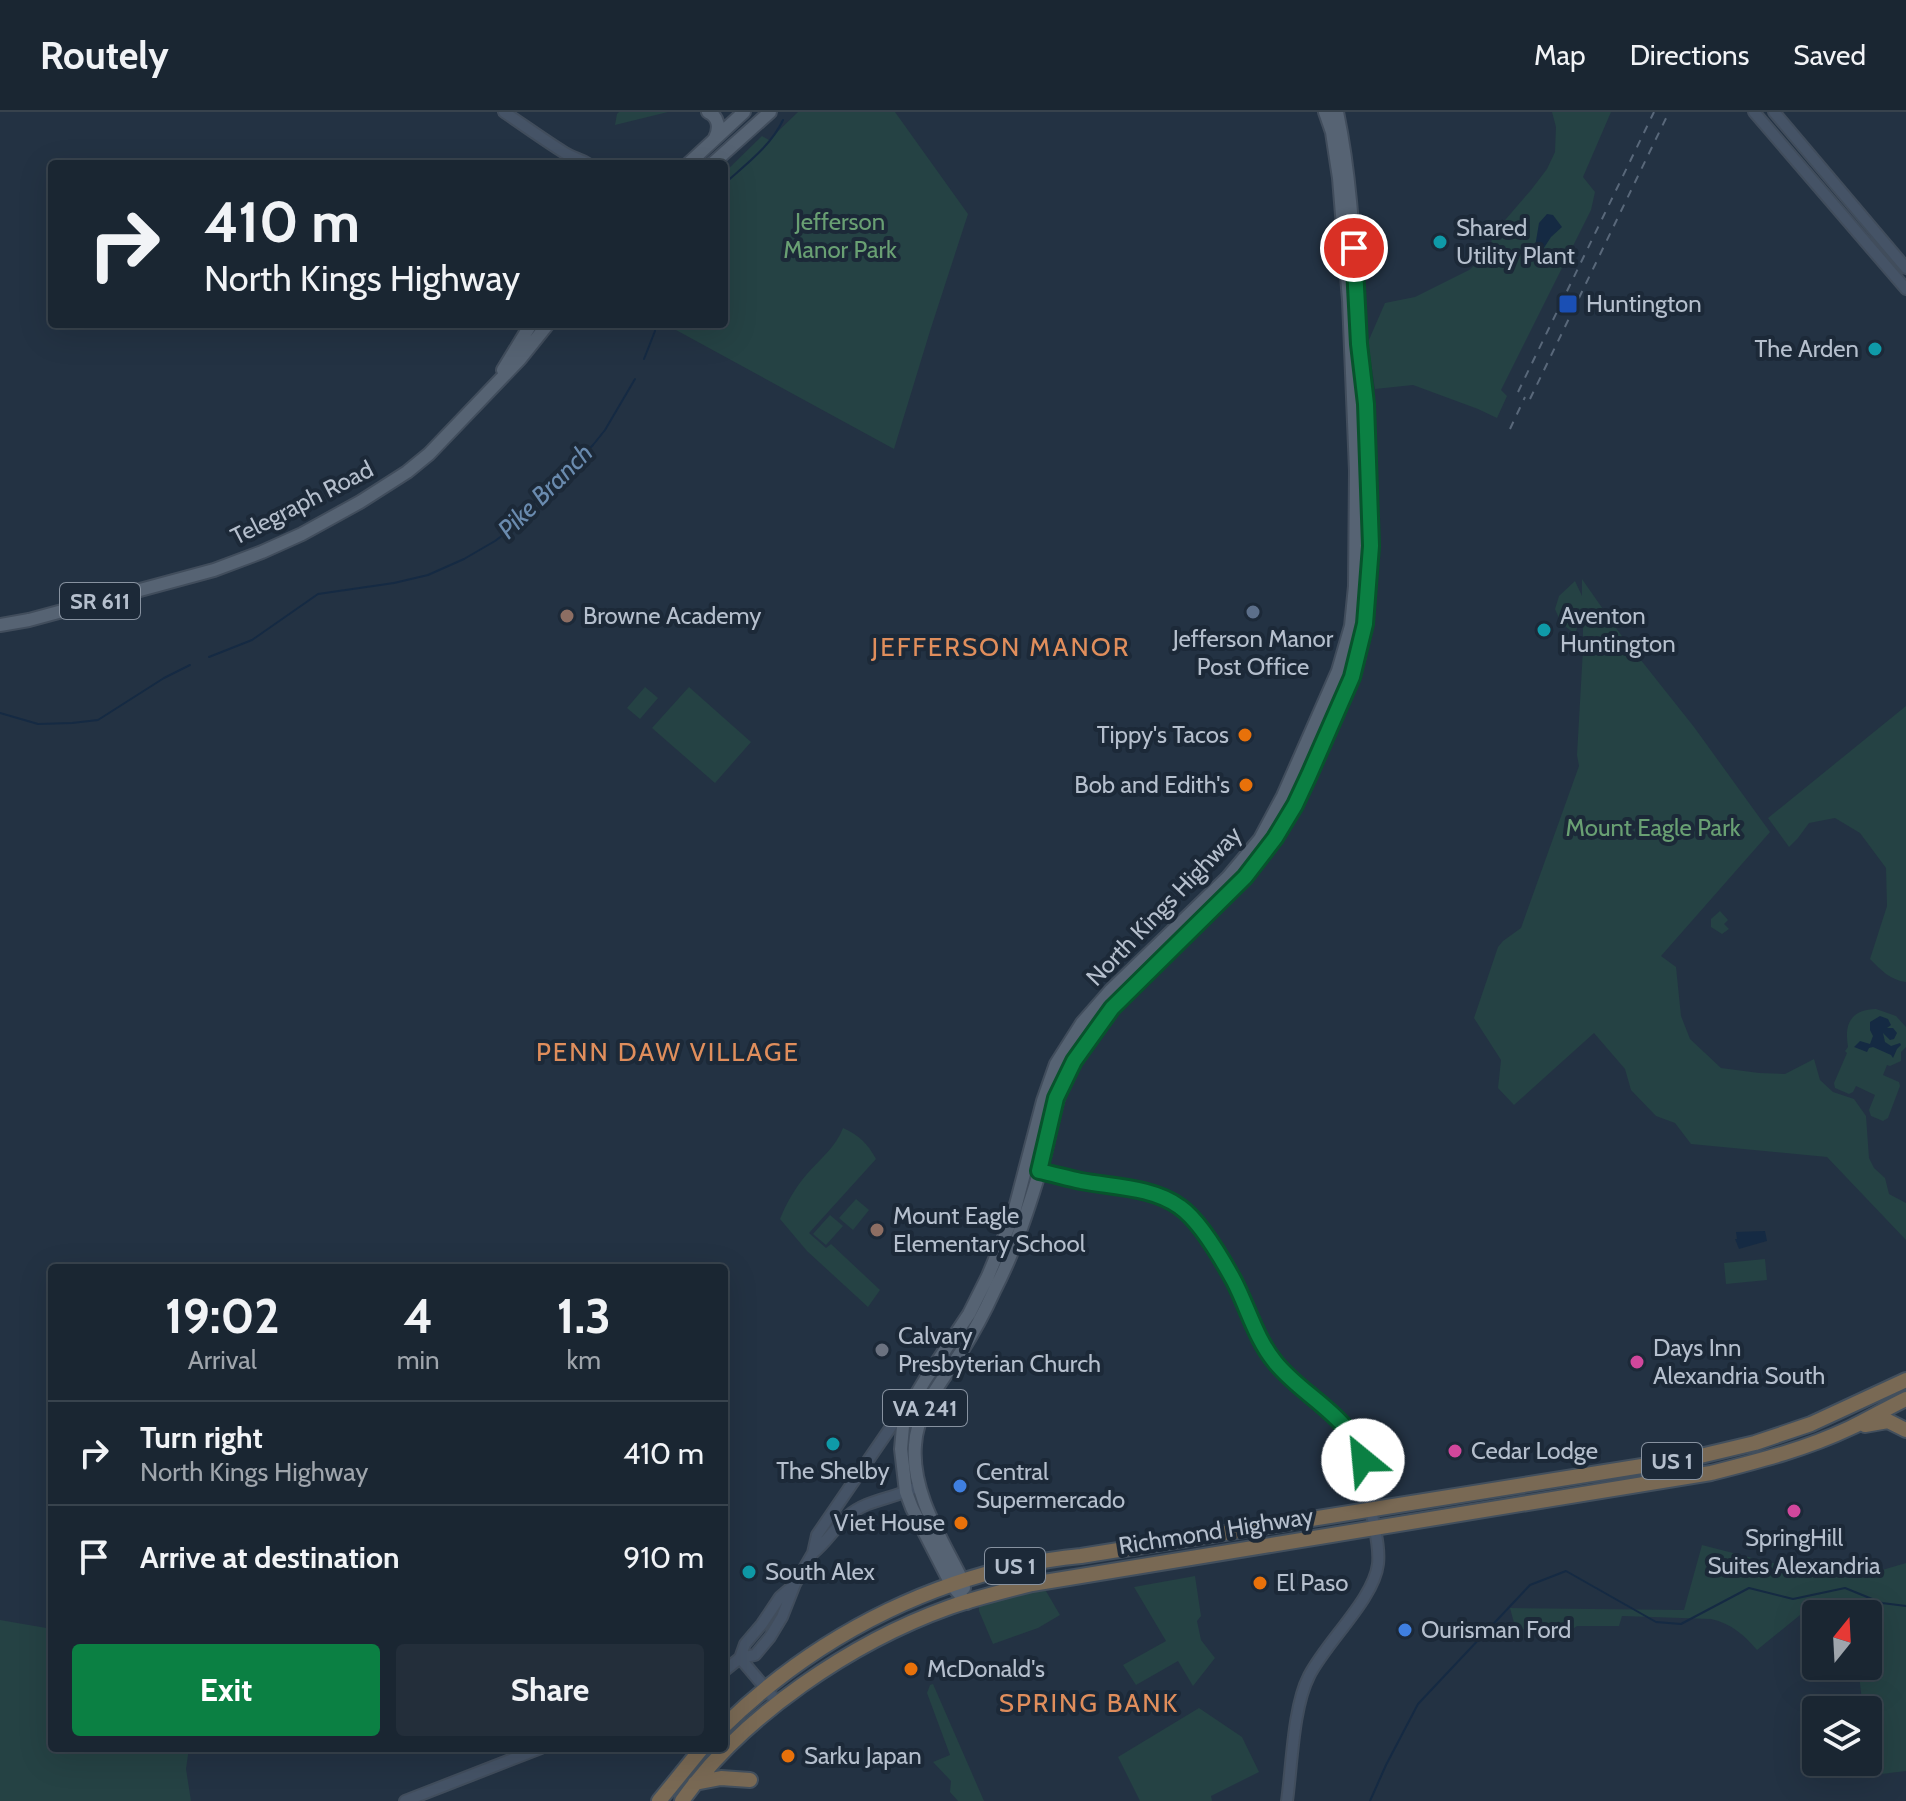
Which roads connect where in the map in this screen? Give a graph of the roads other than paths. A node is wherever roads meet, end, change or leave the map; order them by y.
1 (504, 112) edge
2 (708, 112) edge
3 (744, 112) edge
4 (770, 112) edge
5 (1325, 112) edge
6 (1337, 112) edge
7 (1754, 112) edge
8 (1774, 112) edge
9 (715, 138) junction
10 (574, 160) edge
11 (692, 160) edge
12 (716, 160) edge
13 (1906, 268) edge
14 (1906, 289) edge
15 (529, 328) edge
16 (545, 328) edge
17 (496, 383) junction
18 (0, 625) edge
19 (1338, 669) junction
20 (1354, 672) junction
21 (1033, 1169) junction
22 (1906, 1380) edge
23 (1906, 1399) edge
24 (904, 1415) junction
25 (1849, 1429) junction
26 (1906, 1430) edge
27 (918, 1484) junction
28 (906, 1492) junction
29 (1371, 1509) junction
30 (1374, 1527) junction
31 (813, 1553) junction
32 (957, 1582) junction
33 (967, 1603) junction
34 (740, 1658) junction
35 (728, 1668) edge
36 (767, 1688) junction
37 (778, 1703) junction
38 (728, 1722) edge
39 (728, 1746) edge
40 (531, 1752) edge
41 (699, 1752) edge
42 (723, 1752) edge
43 (750, 1780) dead end
44 (695, 1783) junction
45 (405, 1801) edge
46 (659, 1801) edge
47 (682, 1801) edge
48 (1287, 1801) edge

1 - 10 main road
2 - 9 main road
3 - 9 main road
4 - 12 main road
5 - 19 main road, North Kings Highway / VA 241
6 - 20 main road, North Kings Highway / VA 241
7 - 14 main road
8 - 13 main road
9 - 11 main road
15 - 17 main road, Telegraph Road / SR 611
16 - 17 main road, Telegraph Road / SR 611
17 - 18 main road, Telegraph Road / SR 611
19 - 20 main road
19 - 21 main road, North Kings Highway / VA 241
20 - 21 main road, North Kings Highway / VA 241
21 - 24 main road, North Kings Highway / VA 241
21 - 27 main road, North Kings Highway / VA 241
21 - 29 main road
22 - 29 highway, Richmond Highway / US 1
23 - 25 highway, Richmond Highway / US 1
24 - 28 main road, North Kings Highway / VA 241
24 - 31 main road, North Kings Highway
25 - 26 highway
25 - 30 highway, Richmond Highway / US 1
27 - 28 main road, North Kings Highway
27 - 32 main road, North Kings Highway / VA 241
28 - 31 main road, North Kings Highway
28 - 32 main road, North Kings Highway / VA 241
29 - 30 main road
29 - 32 highway, Richmond Highway / US 1
30 - 33 highway, Richmond Highway / US 1
30 - 48 main road
31 - 34 main road, North Kings Highway
32 - 33 main road, North Kings Highway / VA 241
32 - 36 highway, Richmond Highway / US 1
33 - 37 highway, Richmond Highway / US 1
34 - 35 main road, North Kings Highway
34 - 36 main road
36 - 37 main road
36 - 38 highway, Richmond Highway / US 1
37 - 39 highway, Richmond Highway / US 1
40 - 45 main road
41 - 46 highway
42 - 44 highway, Richmond Highway / US 1
43 - 44 highway
44 - 47 highway, Richmond Highway / US 1

